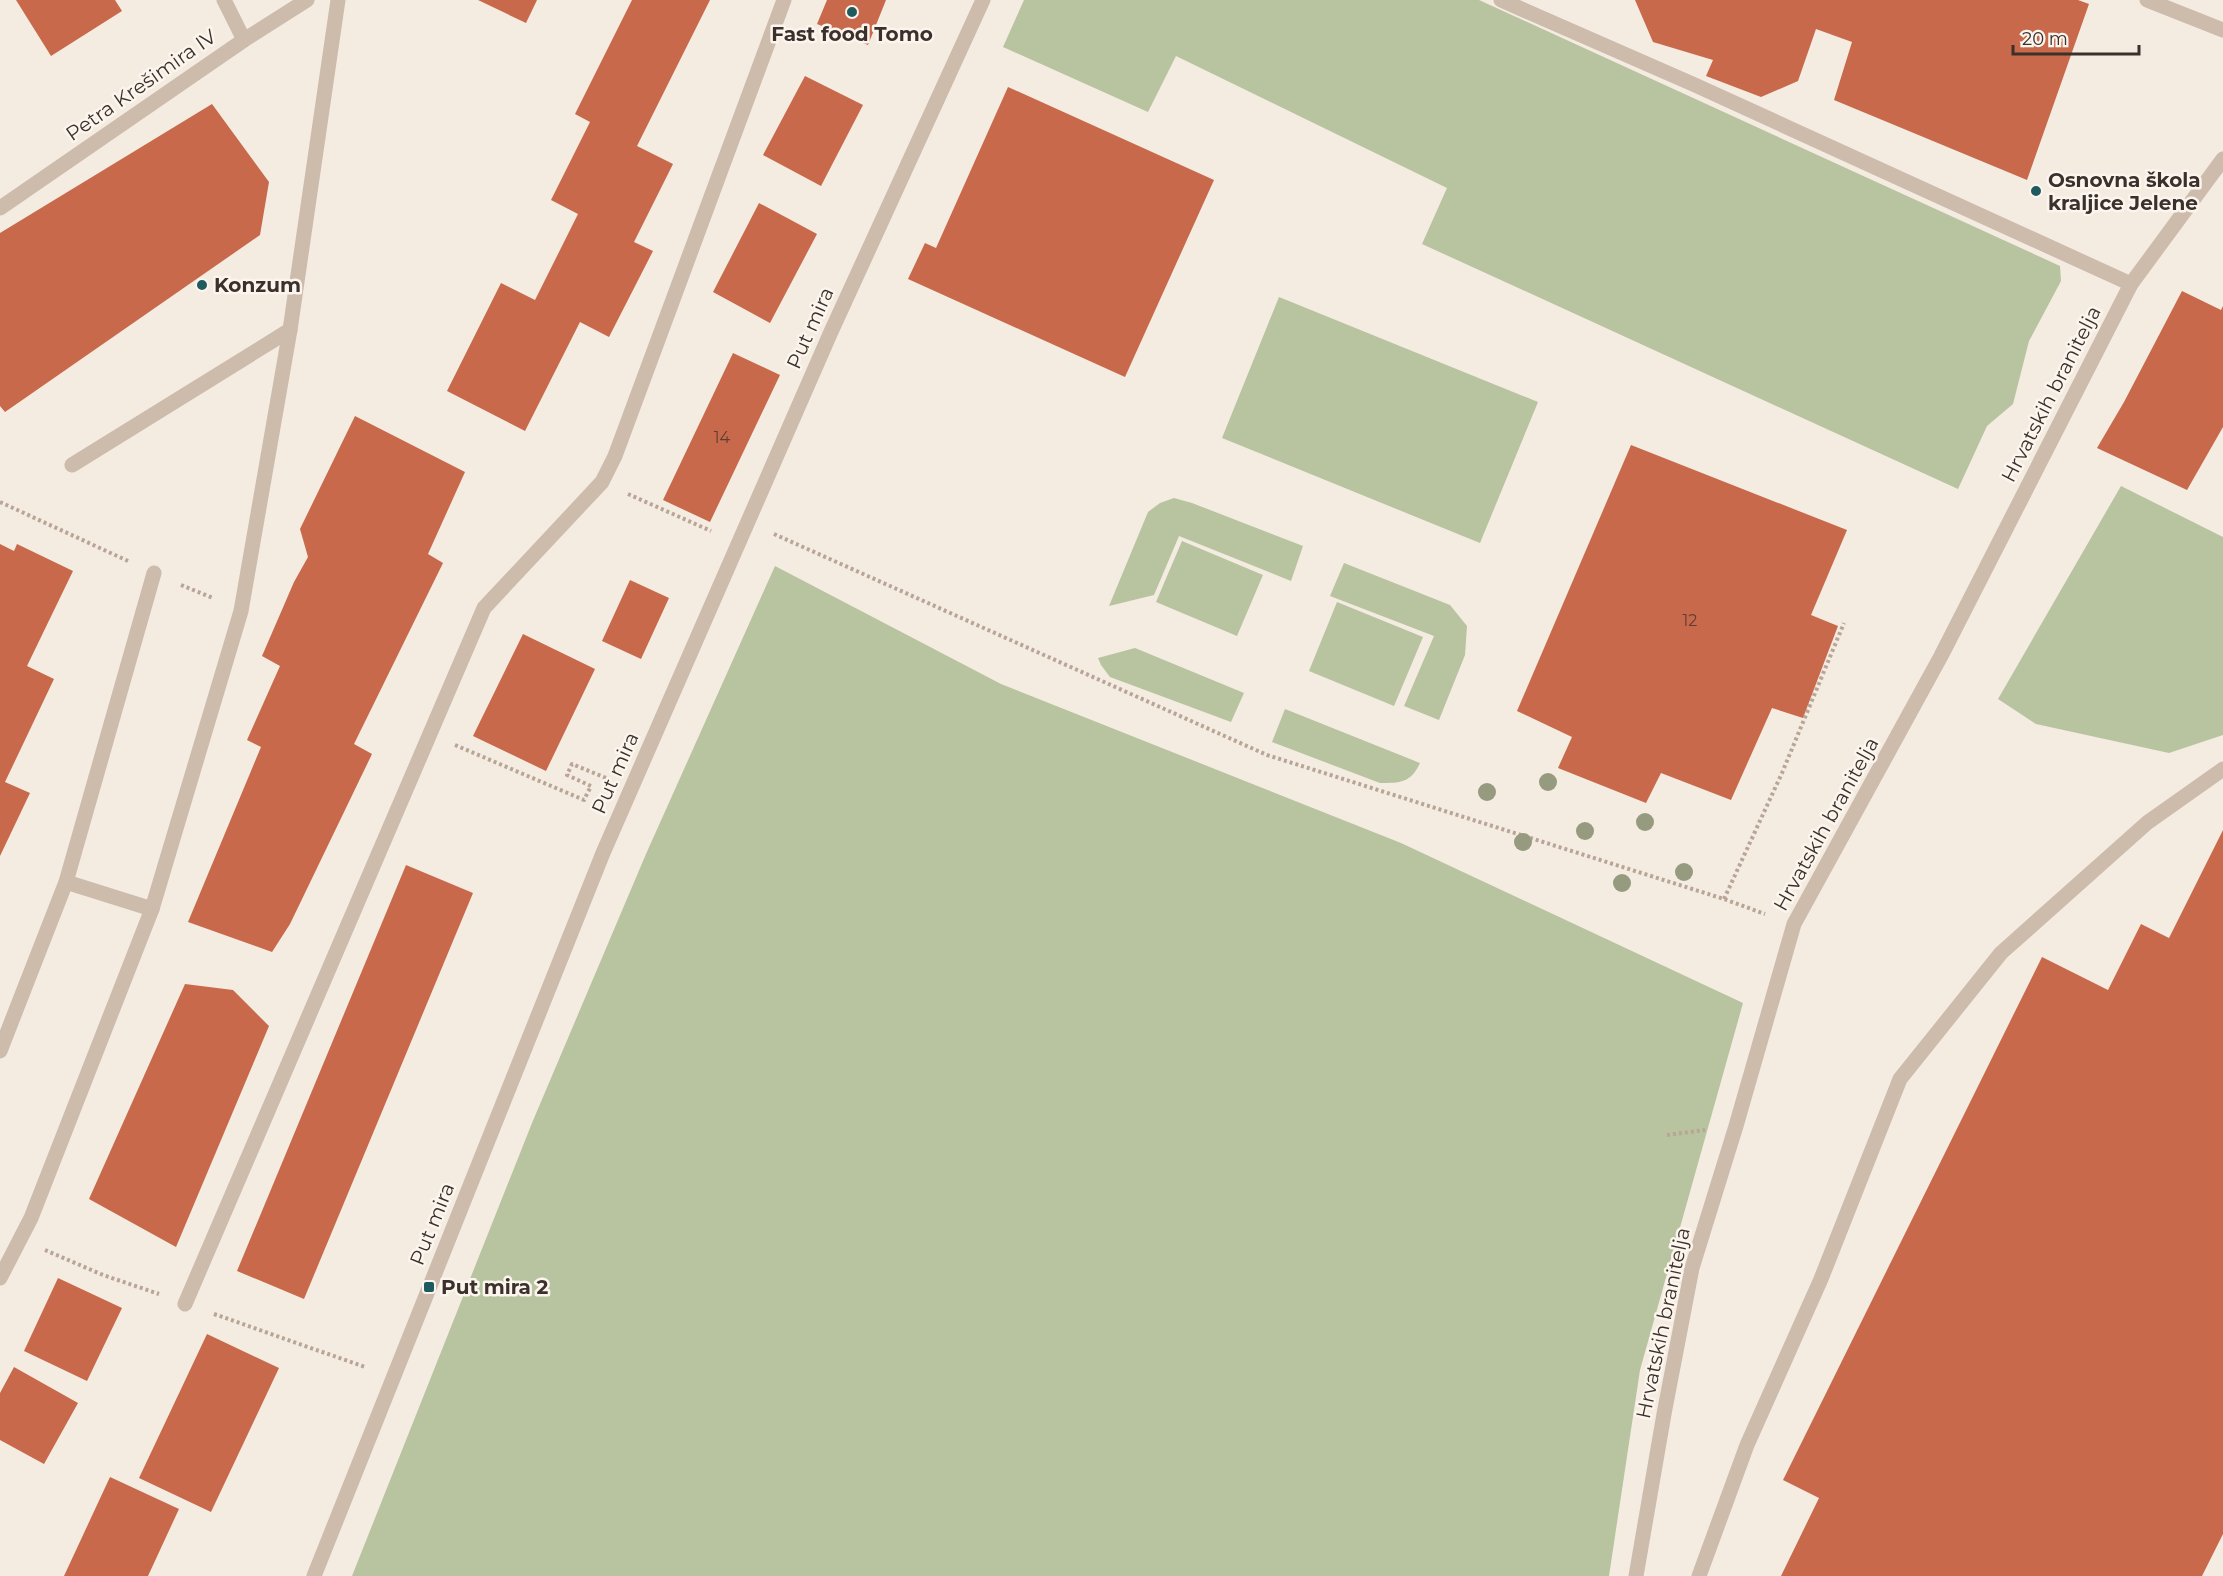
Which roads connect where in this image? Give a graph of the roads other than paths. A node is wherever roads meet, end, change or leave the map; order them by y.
1 (225, 0) edge
2 (307, 0) edge
3 (338, 0) edge
4 (784, 0) edge
5 (983, 0) edge
6 (1501, 0) edge
7 (2147, 0) edge
8 (2223, 30) edge
9 (244, 40) junction
10 (2223, 159) edge
11 (0, 208) edge
12 (2131, 284) junction
13 (290, 330) junction
14 (72, 465) dead end
15 (154, 573) road end
16 (2223, 769) edge
17 (66, 882) junction
18 (152, 909) junction
19 (0, 1051) edge
20 (0, 1278) edge
21 (186, 1304) road end
22 (314, 1576) edge
23 (1636, 1576) edge
24 (1699, 1576) edge

1 - 9 street
2 - 9 street, Petra Krešimira IV
3 - 13 street
4 - 21 street
5 - 22 street, Put mira
6 - 12 street
7 - 8 street
9 - 11 street, Petra Krešimira IV
10 - 12 street, Hrvatskih branitelja
12 - 23 street, Hrvatskih branitelja
13 - 14 street
13 - 18 street
15 - 17 street
16 - 24 street
17 - 18 street
17 - 19 street
18 - 20 street

